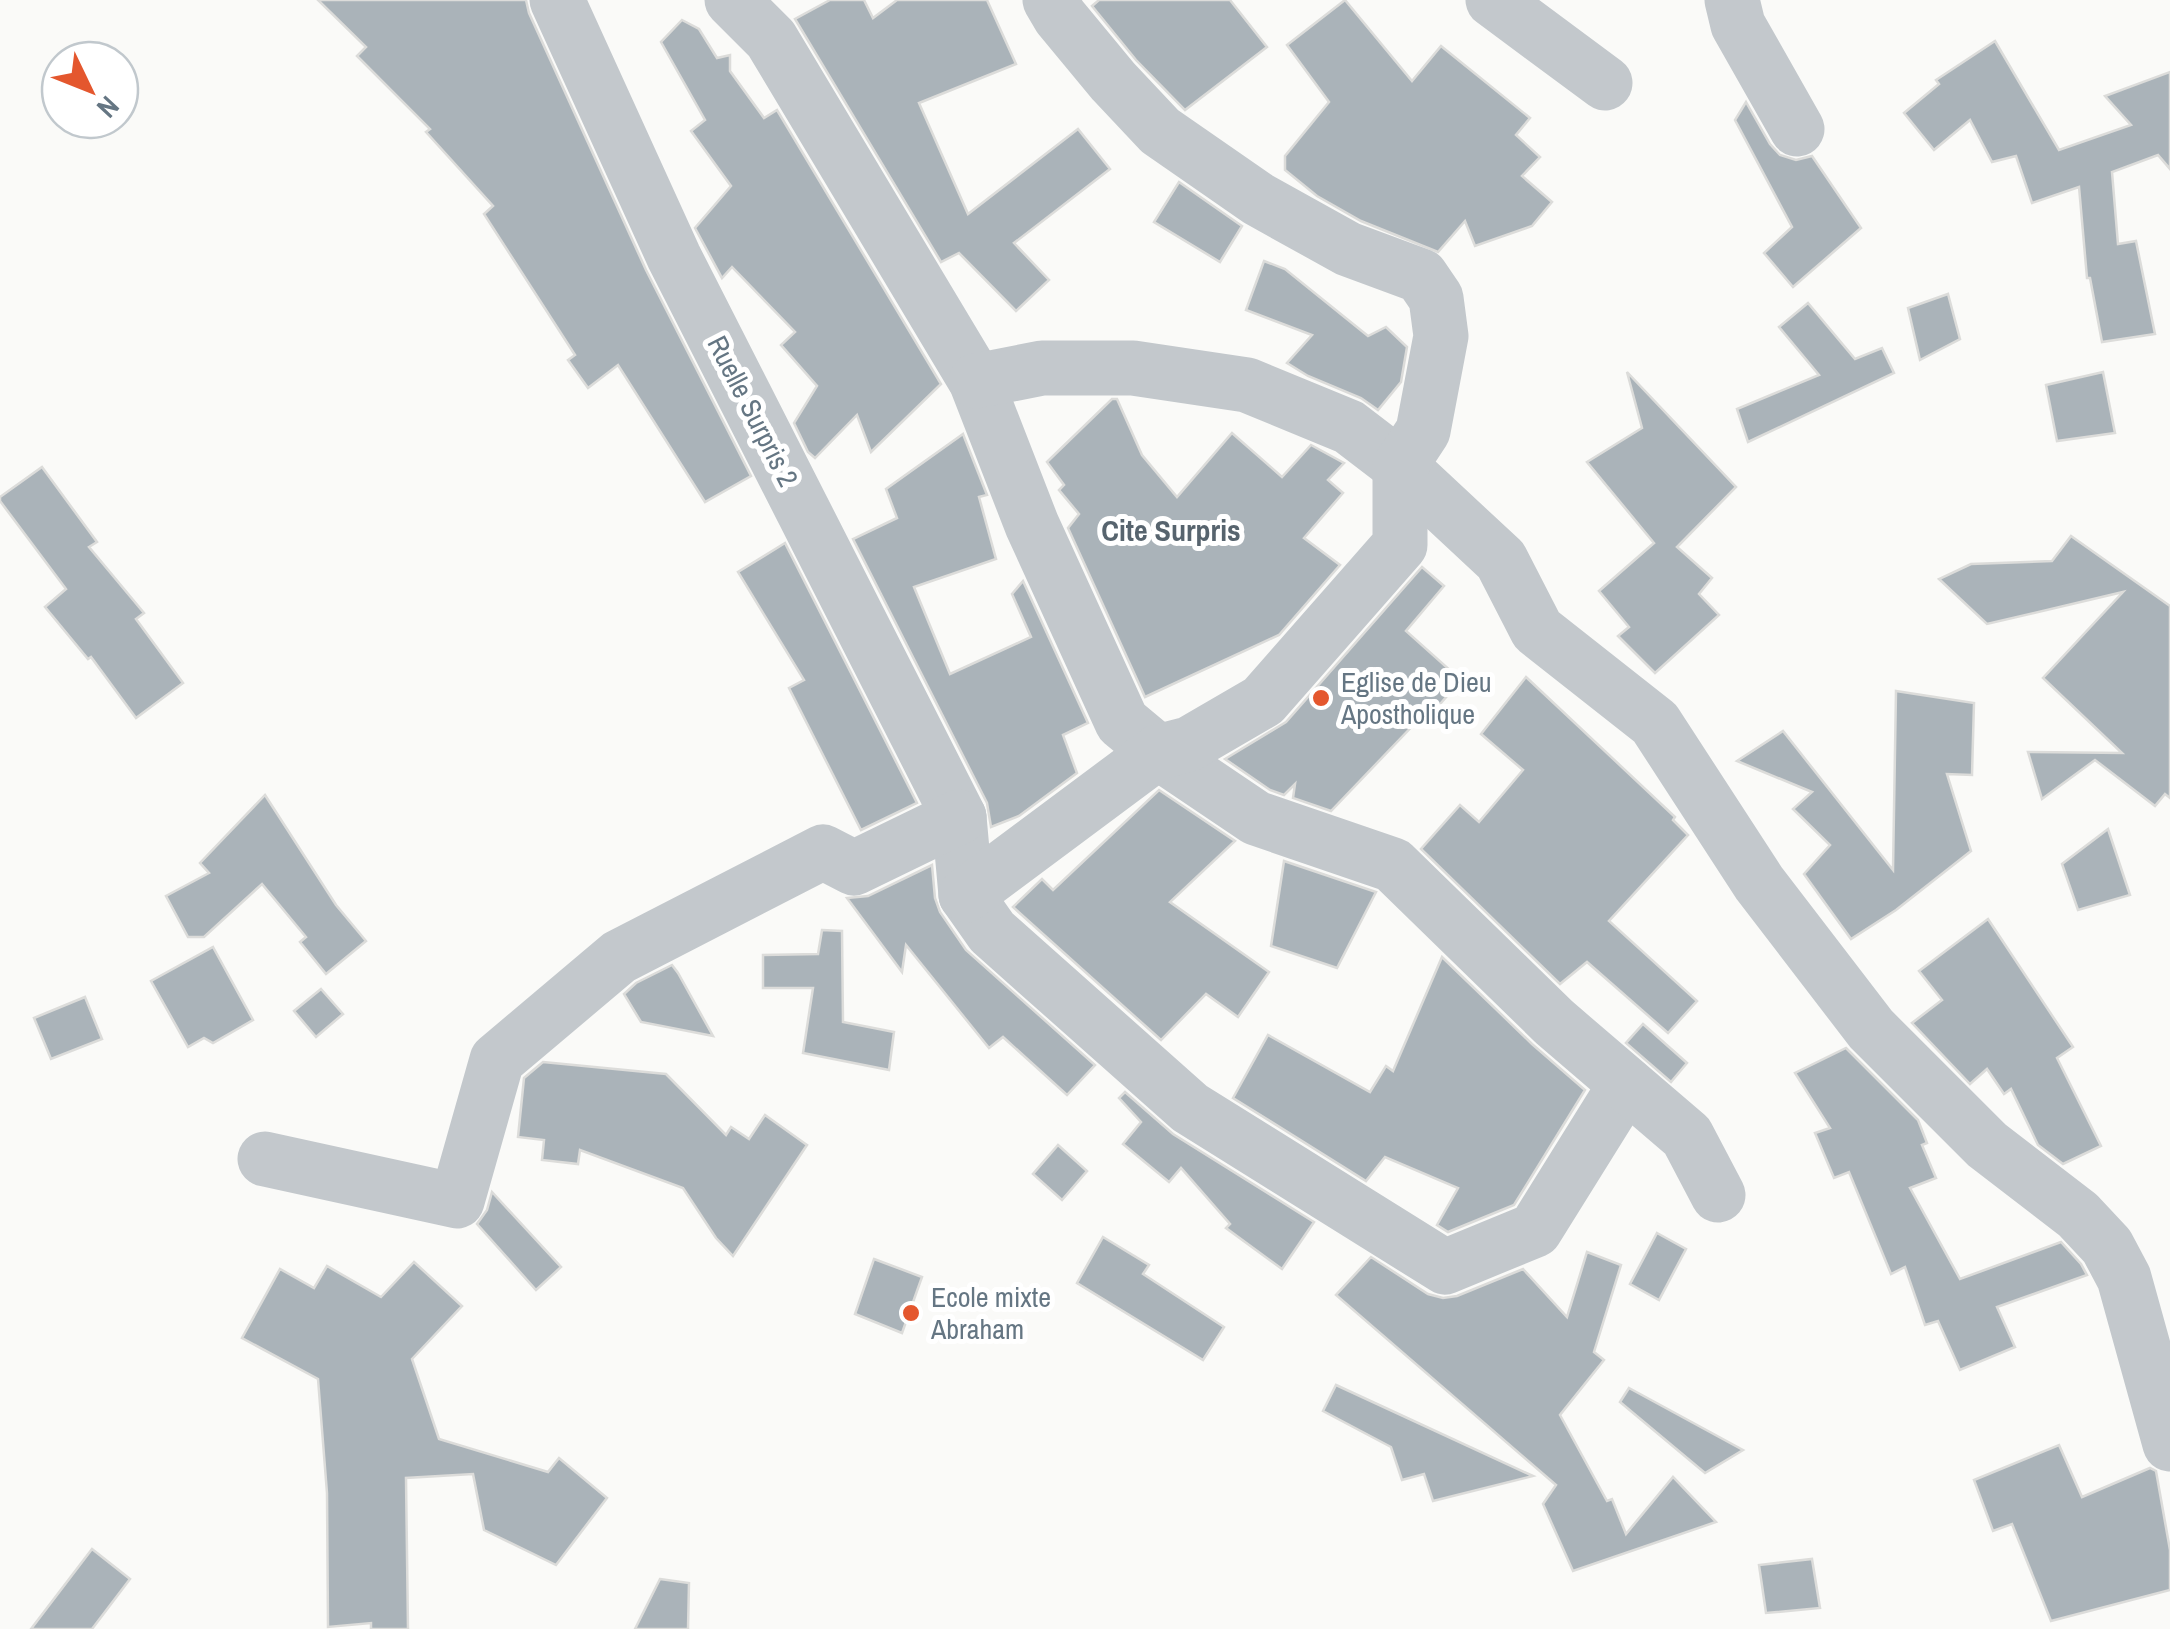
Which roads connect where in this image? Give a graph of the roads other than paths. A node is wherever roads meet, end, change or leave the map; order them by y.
1 (557, 0) edge
2 (732, 0) edge
3 (1050, 0) edge
4 (1493, 0) edge
5 (1732, 0) edge
6 (1605, 83) dead end
7 (1796, 129) dead end
8 (976, 381) junction
9 (1400, 466) junction
10 (1158, 752) junction
11 (959, 818) junction
12 (966, 896) junction
13 (1626, 1084) junction
14 (265, 1159) dead end
15 (1718, 1194) dead end
16 (2170, 1444) edge

1 - 11 street, Ruelle Surpris 2
2 - 8 street
3 - 9 street
4 - 6 street
5 - 7 street
8 - 9 street
8 - 10 street
9 - 10 street
9 - 16 street
10 - 12 street
10 - 13 street
11 - 12 street
11 - 14 street
12 - 13 street
13 - 15 street

